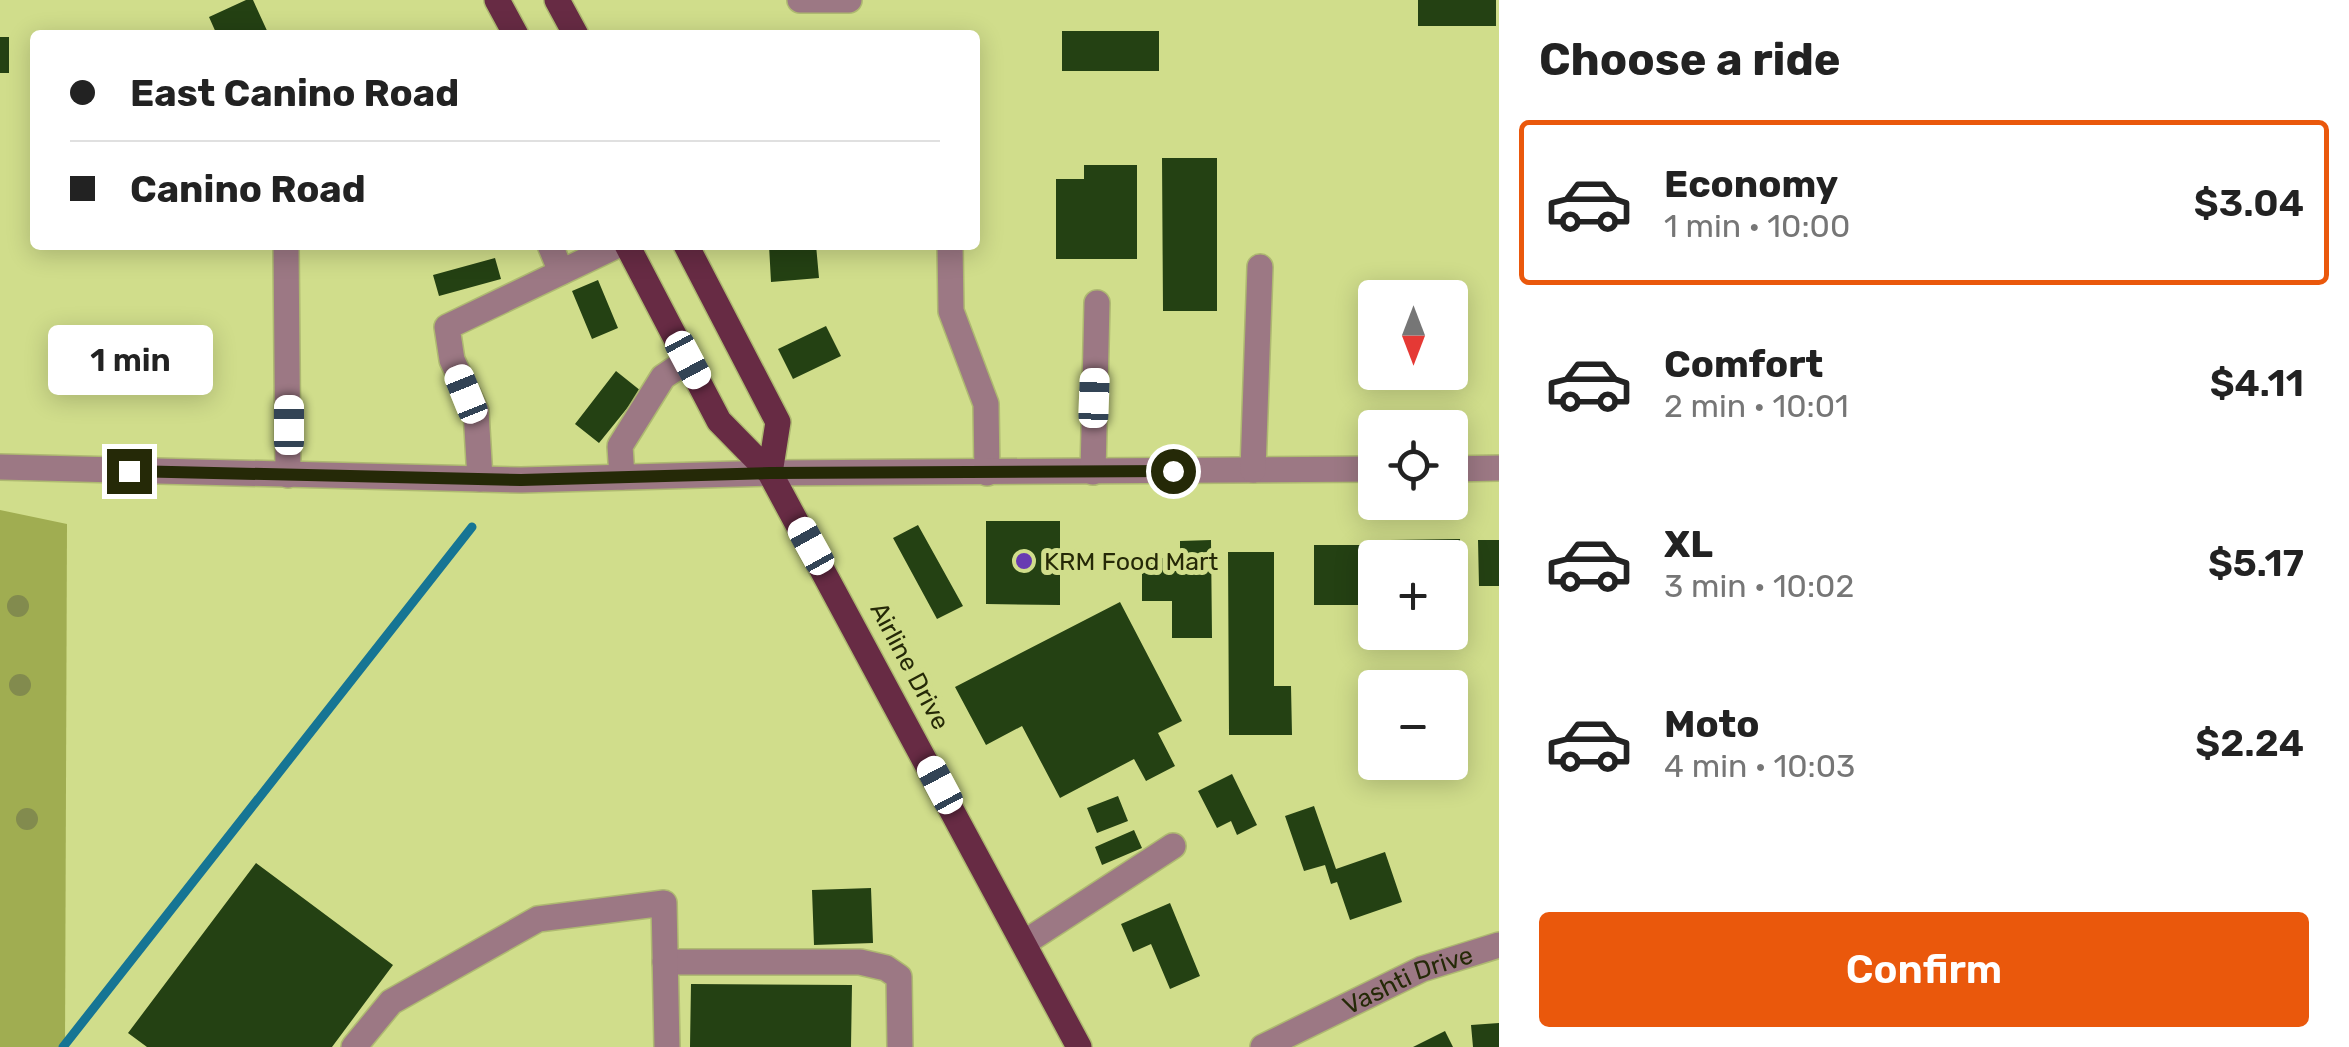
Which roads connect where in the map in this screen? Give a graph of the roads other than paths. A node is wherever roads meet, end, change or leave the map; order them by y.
1 (497, 0) edge
2 (557, 0) edge
3 (800, 0) edge
4 (849, 0) edge
5 (513, 30) edge
6 (573, 30) edge
7 (286, 250) edge
8 (552, 250) edge
9 (607, 250) edge
10 (630, 250) edge
11 (689, 250) edge
12 (950, 250) edge
13 (1260, 267) dead end
14 (561, 272) junction
15 (1097, 303) dead end
16 (688, 360) junction
17 (0, 468) edge
18 (1499, 468) edge
19 (1358, 469) edge
20 (1468, 469) edge
21 (1253, 470) junction
22 (987, 472) junction
23 (1093, 472) junction
24 (770, 473) junction
25 (288, 475) junction
26 (622, 477) junction
27 (480, 479) junction
28 (1173, 846) dead end
29 (1024, 943) junction
30 (1499, 944) edge
31 (666, 962) junction
32 (354, 1047) edge
33 (667, 1047) edge
34 (900, 1047) edge
35 (1079, 1047) edge
36 (1263, 1047) edge

1 - 5 main road
2 - 6 main road
3 - 4 street
7 - 25 street
8 - 14 street
9 - 14 street
10 - 16 main road, Airline Drive
11 - 24 main road
12 - 22 street
13 - 21 street
14 - 27 street
15 - 23 street
16 - 24 main road, Airline Drive
16 - 26 street
17 - 25 street
18 - 20 street
19 - 21 street
21 - 23 street
22 - 23 street
22 - 24 street
24 - 26 street
24 - 29 main road, Airline Drive
25 - 27 street
26 - 27 street
28 - 29 street
29 - 35 main road, Airline Drive
30 - 36 street, Vashti Drive
31 - 32 street
31 - 33 street
31 - 34 street

